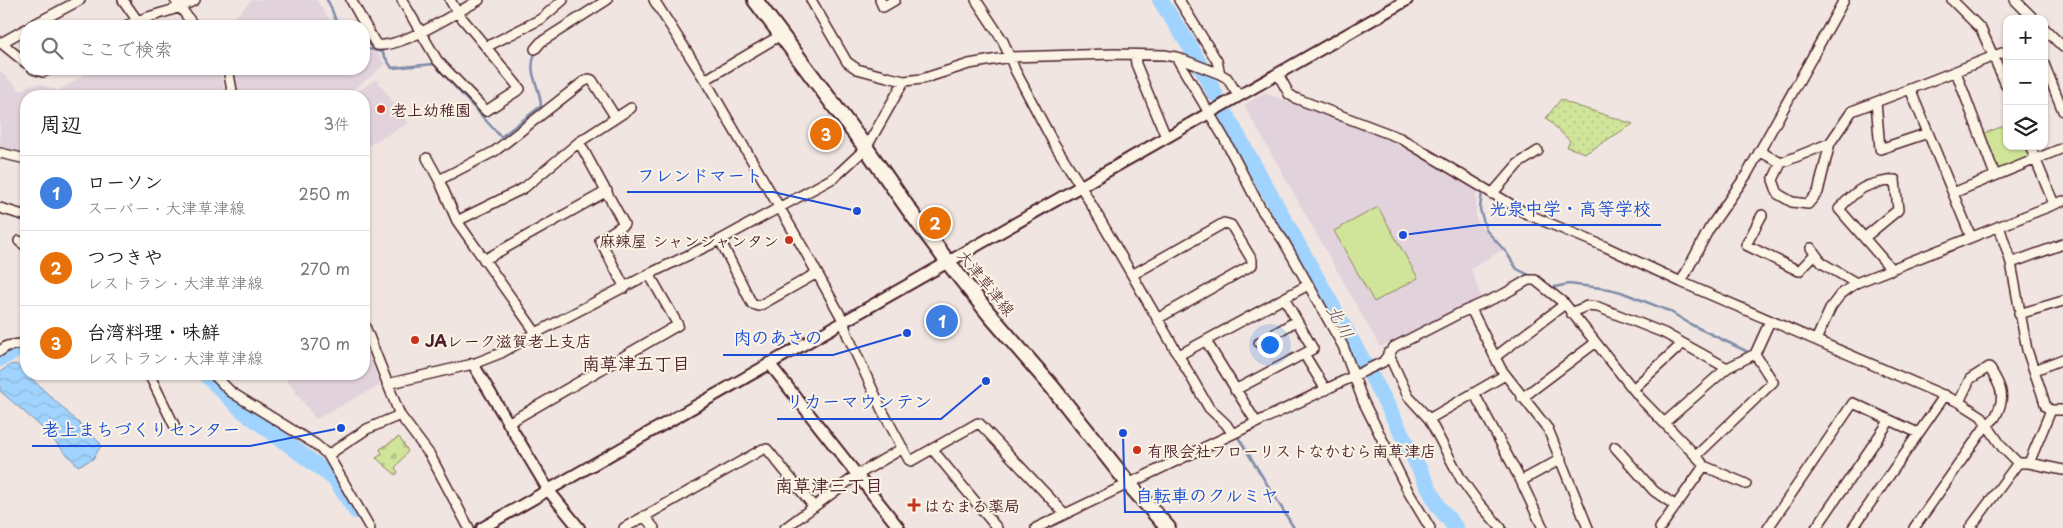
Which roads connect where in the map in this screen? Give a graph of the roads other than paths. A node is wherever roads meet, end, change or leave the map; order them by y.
1 (80, 0) edge
2 (123, 0) edge
3 (175, 0) edge
4 (195, 0) edge
5 (351, 0) edge
6 (402, 0) edge
7 (450, 0) edge
8 (478, 0) edge
9 (563, 0) edge
10 (607, 0) edge
11 (654, 0) edge
12 (755, 0) edge
13 (811, 0) edge
14 (880, 0) edge
15 (895, 0) edge
16 (976, 0) edge
17 (1179, 0) edge
18 (1407, 0) edge
19 (1844, 0) edge
20 (1952, 0) edge
21 (2015, 0) edge
22 (182, 8) junction
23 (457, 12) junction
24 (2030, 15) edge
25 (42, 20) edge
26 (137, 20) joint
27 (190, 20) edge
28 (363, 20) edge
29 (20, 32) edge
30 (420, 32) junction
31 (370, 33) edge
32 (2048, 34) edge
33 (780, 35) junction
34 (1, 42) edge
35 (486, 47) junction
36 (2063, 47) edge
37 (535, 50) dead end
38 (2003, 53) edge
39 (1135, 55) junction
40 (1994, 56) junction
41 (1010, 57) junction
42 (20, 58) edge
43 (1179, 58) junction
44 (1956, 72) junction
45 (1218, 73) junction
46 (1278, 74) junction
47 (2048, 74) edge
48 (229, 75) edge
49 (2003, 77) edge
50 (705, 80) junction
51 (904, 81) junction
52 (1910, 89) junction
53 (232, 90) edge
54 (1234, 98) junction
55 (1876, 102) junction
56 (631, 108) dead end
57 (2063, 111) edge
58 (1211, 112) junction
59 (616, 118) junction
60 (1928, 134) junction
61 (1166, 137) junction
62 (579, 142) junction
63 (1830, 143) junction
64 (866, 148) junction
65 (2063, 148) edge
66 (1538, 150) dead end
67 (2032, 150) edge
68 (1759, 151) junction
69 (0, 153) edge
70 (20, 158) edge
71 (427, 158) dead end
72 (2035, 159) junction
73 (1781, 163) junction
74 (1995, 175) junction
75 (439, 180) junction
76 (1080, 185) junction
77 (607, 191) junction
78 (1952, 193) junction
79 (1492, 194) junction
80 (2063, 201) edge
81 (2054, 204) junction
82 (0, 208) edge
83 (779, 208) junction
84 (20, 214) edge
85 (1762, 215) dead end
86 (457, 220) junction
87 (1999, 226) junction
88 (1972, 237) junction
89 (1864, 238) junction
90 (720, 240) junction
91 (2063, 244) edge
92 (484, 260) junction
93 (947, 261) junction
94 (2011, 263) junction
95 (1892, 270) junction
96 (816, 273) junction
97 (649, 274) junction
98 (1132, 274) junction
99 (1681, 282) junction
100 (1856, 283) junction
101 (1308, 285) junction
102 (625, 288) junction
103 (1284, 298) junction
104 (2063, 301) edge
105 (1565, 304) junction
106 (1471, 309) junction
107 (1571, 313) junction
108 (2020, 314) junction
109 (1157, 318) junction
110 (843, 320) junction
111 (1296, 321) junction
112 (1770, 321) junction
113 (536, 332) junction
114 (370, 340) edge
115 (1816, 340) junction
116 (1206, 341) junction
117 (1259, 343) dead end
118 (1595, 343) junction
119 (1682, 344) junction
120 (20, 345) edge
121 (0, 351) edge
122 (1304, 354) junction
123 (1754, 354) junction
124 (1179, 355) junction
125 (1386, 357) junction
126 (1495, 357) junction
127 (2063, 358) edge
128 (769, 363) junction
129 (473, 364) junction
130 (1727, 368) junction
131 (2034, 370) junction
132 (1505, 375) junction
133 (1354, 376) junction
134 (152, 380) edge
135 (219, 380) edge
136 (387, 384) junction
137 (1632, 389) junction
138 (1236, 390) junction
139 (1326, 390) junction
140 (1474, 394) junction
141 (1945, 395) junction
142 (1522, 398) junction
143 (1960, 402) junction
144 (2051, 410) junction
145 (2063, 410) edge
146 (400, 415) junction
147 (1429, 419) junction
148 (1890, 420) junction
149 (1256, 422) junction
150 (508, 423) junction
151 (1664, 423) junction
152 (1987, 424) junction
153 (174, 425) dead end
154 (1232, 433) junction
155 (1918, 433) junction
156 (1615, 447) dead end
157 (903, 448) junction
158 (932, 449) junction
159 (328, 455) junction
160 (1696, 456) junction
161 (1561, 459) junction
162 (2018, 463) junction
163 (2029, 463) junction
164 (1704, 466) junction
165 (2063, 470) edge
166 (857, 475) junction
167 (1521, 481) junction
168 (1128, 483) junction
169 (1746, 484) dead end
170 (549, 491) junction
171 (1676, 506) junction
172 (814, 507) junction
173 (1065, 514) junction
174 (644, 516) junction
175 (1773, 526) edge
176 (788, 527) edge
177 (370, 528) edge
178 (469, 528) edge
179 (482, 528) edge
180 (579, 528) edge
181 (624, 528) edge
182 (654, 528) edge
183 (899, 528) edge
184 (997, 528) edge
185 (1036, 528) edge
186 (1168, 528) edge
187 (1430, 528) edge
188 (1501, 528) edge
189 (1543, 528) edge
190 (1588, 528) edge
191 (1660, 528) edge
192 (1816, 528) edge
193 (1853, 528) edge
194 (1914, 528) edge
195 (1970, 528) edge

1 - 25 street
2 - 26 street
3 - 22 street
4 - 22 street
5 - 28 street
6 - 30 street
7 - 23 street
8 - 23 street
9 - 35 street
10 - 37 street
11 - 50 street
12 - 33 main road, 大津草津線
13 - 51 street
14 - 15 street
16 - 41 street
17 - 45 street
18 - 46 street
19 - 68 street
20 - 40 street
21 - 24 street
22 - 26 street
22 - 27 street
23 - 30 street
23 - 35 street
29 - 34 street
30 - 31 street
30 - 35 street
32 - 36 street
33 - 50 street
33 - 64 main road, 大津草津線
34 - 42 street
38 - 40 street
39 - 41 street
39 - 43 street
39 - 61 street
40 - 44 street
40 - 49 street
41 - 51 street
41 - 76 street
43 - 45 street
43 - 58 street
44 - 52 street
44 - 74 street
45 - 54 street
46 - 54 street
46 - 79 street
47 - 57 street
48 - 53 street
50 - 83 street
51 - 64 street
52 - 55 street
52 - 60 street
54 - 58 street
55 - 60 street
55 - 63 street
56 - 59 street
58 - 61 street
58 - 101 street
59 - 62 street
59 - 75 street
60 - 78 street
61 - 76 street
62 - 77 street
62 - 86 street
63 - 73 street
63 - 73 street
64 - 83 street
64 - 93 main road, 大津草津線
65 - 72 street
66 - 79 street
67 - 72 street
68 - 73 street
68 - 99 street
69 - 70 street
71 - 75 street
72 - 74 street
72 - 81 street
74 - 78 street
75 - 86 street
76 - 93 street
76 - 98 street
77 - 92 street
77 - 102 street
78 - 88 street
79 - 99 street
80 - 81 street
81 - 87 street
82 - 84 street
83 - 90 street
83 - 96 street
85 - 100 street
86 - 92 street
87 - 88 street
87 - 94 street
88 - 95 street
89 - 89 street
89 - 95 street
90 - 96 street
90 - 97 street
91 - 94 street
92 - 113 street
93 - 110 street
93 - 168 main road, 大津草津線
94 - 108 street
95 - 100 street
96 - 110 street
97 - 102 street
97 - 150 street
98 - 109 street
98 - 109 street
99 - 112 street
100 - 115 street
101 - 103 street
101 - 133 street
102 - 113 street
103 - 111 street
103 - 116 street
104 - 108 street
105 - 106 street
105 - 107 street
105 - 126 street
106 - 125 street
106 - 126 street
107 - 118 street
107 - 119 street
108 - 131 street
109 - 124 street
110 - 128 street
110 - 157 street
111 - 117 street
111 - 122 street
112 - 115 street
112 - 123 street
113 - 129 street
114 - 136 street
115 - 141 street
116 - 124 street
116 - 138 street
118 - 137 street
118 - 142 street
119 - 130 street
119 - 137 street
120 - 121 street
122 - 138 street
122 - 139 street
123 - 130 street
123 - 160 street
124 - 154 street
125 - 133 street
125 - 147 street
126 - 132 street
127 - 131 street
128 - 166 street
128 - 170 street
129 - 136 street
129 - 150 street
130 - 151 street
131 - 144 street
132 - 140 street
132 - 142 street
133 - 139 street
133 - 187 street
134 - 153 street
135 - 159 street
136 - 146 street
137 - 151 street
138 - 149 street
139 - 149 street
140 - 147 street
140 - 167 street
141 - 143 street
141 - 155 street
142 - 161 street
143 - 152 street
143 - 152 street
144 - 145 street
144 - 163 street
146 - 159 street
146 - 178 street
147 - 188 street
148 - 155 street
148 - 175 street
148 - 192 street
149 - 154 street
150 - 170 street
151 - 160 street
152 - 162 street
152 - 194 street
154 - 168 street
155 - 193 street
156 - 171 street
157 - 158 street
157 - 166 street
158 - 173 street
158 - 184 street
159 - 177 street
160 - 164 street
161 - 167 street
161 - 190 street
162 - 163 street
162 - 195 street
163 - 165 street
164 - 169 street
164 - 171 street
166 - 172 street
166 - 183 street
167 - 189 street
168 - 173 street
168 - 186 main road, 大津草津線
170 - 179 street
170 - 180 street
171 - 191 street
172 - 174 street
172 - 176 street
173 - 185 street
174 - 181 street
174 - 182 street

